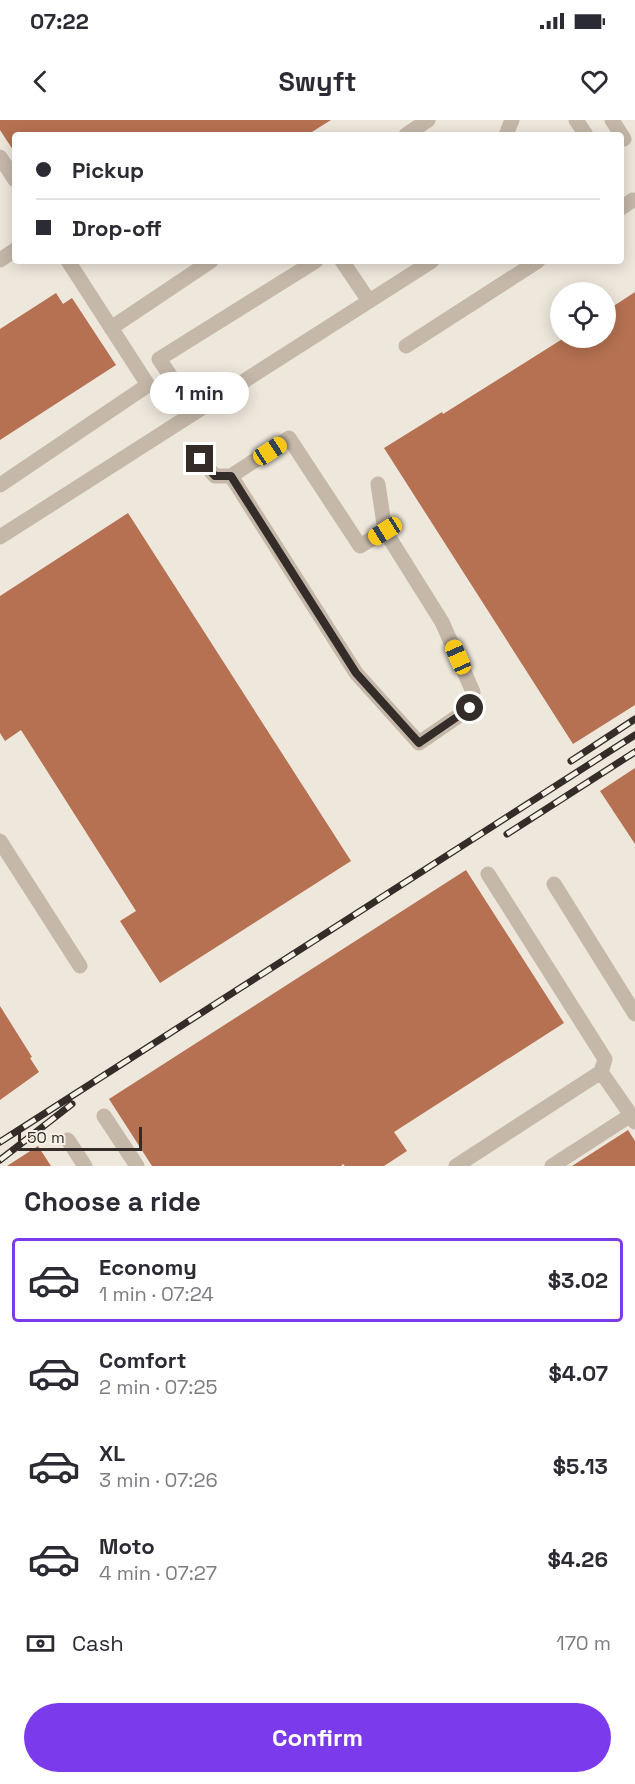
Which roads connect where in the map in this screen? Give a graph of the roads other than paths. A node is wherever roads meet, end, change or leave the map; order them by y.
1 (428, 120) edge
2 (612, 120) edge
3 (410, 132) edge
4 (623, 132) edge
5 (0, 157) edge
6 (12, 175) edge
7 (70, 264) edge
8 (206, 264) edge
9 (311, 264) edge
10 (344, 264) edge
11 (427, 264) edge
12 (533, 264) edge
13 (369, 301) junction
14 (111, 327) junction
15 (406, 346) dead end
16 (159, 359) junction
17 (138, 369) junction
18 (195, 412) junction
19 (200, 459) dead end
20 (231, 476) junction
21 (378, 484) dead end
22 (0, 485) edge
23 (385, 531) junction
24 (0, 537) edge
25 (0, 842) edge
26 (488, 874) dead end
27 (554, 884) dead end
28 (80, 966) dead end
29 (635, 1014) edge
30 (601, 1072) junction
31 (104, 1116) dead end
32 (633, 1118) edge
33 (68, 1140) dead end
34 (85, 1166) edge
35 (137, 1166) edge
36 (456, 1166) edge
37 (552, 1166) edge

1 - 3 street
2 - 4 street
5 - 6 street
7 - 14 street
8 - 14 street
9 - 16 street
10 - 13 street
11 - 13 street
12 - 15 street
13 - 18 street
14 - 17 street
16 - 17 street
16 - 18 street
17 - 22 street
18 - 24 street
19 - 20 street
20 - 23 street
20 - 23 street
21 - 23 street
25 - 28 street
26 - 30 street
27 - 29 street
30 - 32 street
30 - 36 street
31 - 35 street
32 - 37 street
33 - 34 street

